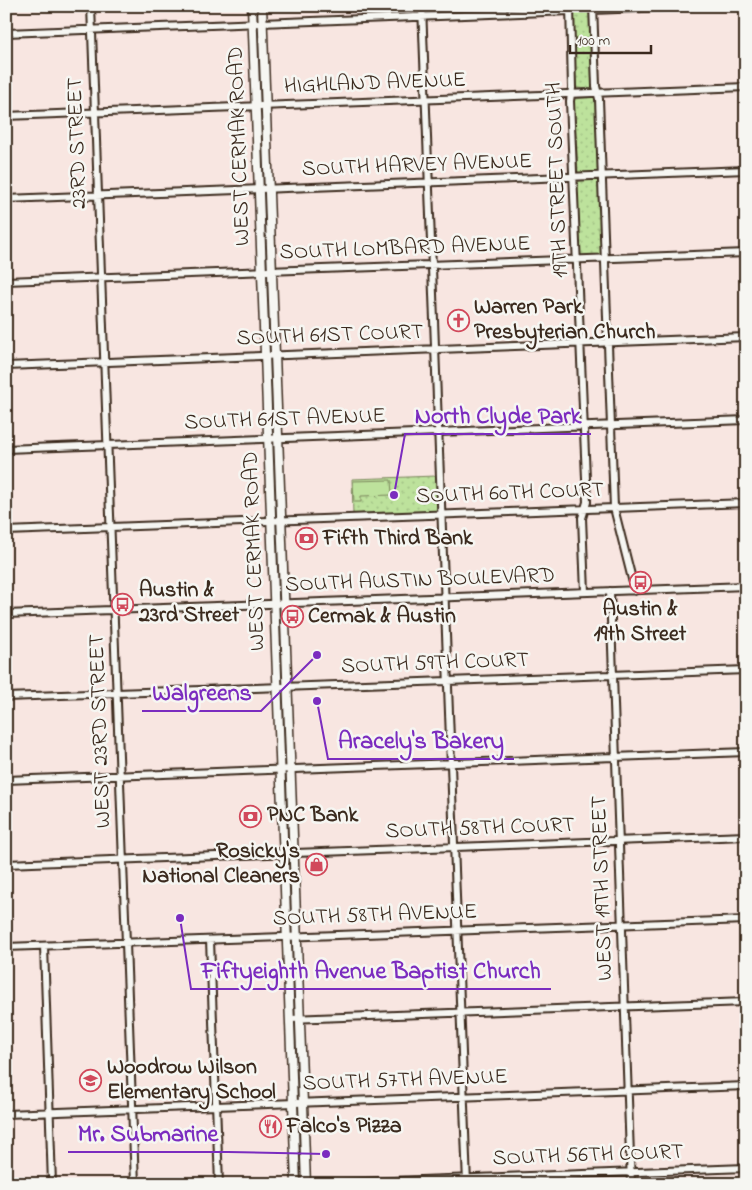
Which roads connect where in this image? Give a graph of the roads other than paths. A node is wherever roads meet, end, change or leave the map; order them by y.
1 (91, 6) edge
2 (252, 6) edge
3 (262, 6) edge
4 (422, 6) edge
5 (691, 6) edge
6 (593, 8) edge
7 (570, 9) edge
8 (422, 17) junction
9 (263, 23) junction
10 (253, 24) junction
11 (92, 30) junction
12 (6, 33) edge
13 (746, 87) edge
14 (597, 93) junction
15 (571, 94) junction
16 (425, 100) junction
17 (256, 106) junction
18 (266, 106) junction
19 (95, 112) junction
20 (6, 116) edge
21 (746, 170) edge
22 (602, 176) junction
23 (573, 177) junction
24 (428, 183) junction
25 (259, 189) junction
26 (269, 189) junction
27 (98, 195) junction
28 (6, 199) edge
29 (746, 253) edge
30 (605, 259) junction
31 (577, 260) junction
32 (432, 265) junction
33 (272, 271) junction
34 (262, 272) junction
35 (101, 278) junction
36 (6, 281) edge
37 (746, 337) edge
38 (608, 343) junction
39 (581, 344) junction
40 (435, 349) junction
41 (275, 355) junction
42 (266, 356) junction
43 (104, 362) junction
44 (6, 366) edge
45 (746, 420) edge
46 (611, 425) junction
47 (584, 426) junction
48 (438, 432) junction
49 (278, 438) junction
50 (269, 439) junction
51 (108, 445) junction
52 (6, 449) edge
53 (746, 503) edge
54 (614, 508) junction
55 (586, 509) junction
56 (441, 514) junction
57 (281, 520) junction
58 (272, 521) junction
59 (111, 527) junction
60 (6, 531) edge
61 (746, 586) edge
62 (635, 590) junction
63 (585, 592) junction
64 (610, 592) junction
65 (444, 598) junction
66 (275, 604) junction
67 (284, 604) junction
68 (114, 610) junction
69 (6, 614) edge
70 (746, 670) edge
71 (613, 674) junction
72 (448, 681) junction
73 (278, 687) junction
74 (288, 687) junction
75 (117, 693) junction
76 (6, 697) edge
77 (746, 752) edge
78 (616, 757) junction
79 (451, 764) junction
80 (281, 770) junction
81 (290, 770) junction
82 (120, 776) junction
83 (6, 780) edge
84 (746, 836) edge
85 (619, 841) junction
86 (454, 847) junction
87 (284, 854) junction
88 (294, 854) junction
89 (123, 860) junction
90 (6, 864) edge
91 (746, 920) edge
92 (622, 924) junction
93 (457, 930) junction
94 (296, 936) junction
95 (287, 937) junction
96 (210, 940) junction
97 (126, 943) junction
98 (44, 946) junction
99 (6, 947) edge
100 (746, 1002) edge
101 (624, 1006) junction
102 (460, 1012) junction
103 (300, 1018) junction
104 (290, 1019) junction
105 (746, 1086) edge
106 (628, 1090) junction
107 (464, 1096) junction
108 (303, 1102) junction
109 (293, 1103) junction
110 (216, 1106) junction
111 (132, 1109) junction
112 (50, 1112) junction
113 (6, 1114) edge
114 (746, 1168) edge
115 (630, 1172) junction
116 (467, 1181) edge
117 (52, 1184) edge
118 (135, 1184) edge
119 (219, 1184) edge
120 (296, 1184) edge
121 (306, 1184) edge
122 (312, 1184) edge
123 (631, 1184) edge

1 - 11 street, 23RD STREET
2 - 10 main road, WEST CERMAK ROAD
3 - 9 main road, WEST CERMAK ROAD
4 - 8 street
5 - 6 street
6 - 14 street
7 - 8 street
7 - 15 street, 19TH STREET SOUTH
8 - 9 street
8 - 16 street
9 - 10 street
9 - 18 main road, WEST CERMAK ROAD
10 - 11 street
10 - 17 main road, WEST CERMAK ROAD
11 - 12 street
11 - 19 street, 23RD STREET
13 - 14 street, HIGHLAND AVENUE
14 - 15 street, HIGHLAND AVENUE
14 - 22 street
15 - 16 street, HIGHLAND AVENUE
15 - 23 street, 19TH STREET SOUTH
16 - 18 street, HIGHLAND AVENUE
16 - 24 street
17 - 18 street, HIGHLAND AVENUE
17 - 19 street, HIGHLAND AVENUE
17 - 25 main road, WEST CERMAK ROAD
18 - 26 main road, WEST CERMAK ROAD
19 - 20 street, HIGHLAND AVENUE
19 - 27 street, 23RD STREET
21 - 22 street, SOUTH HARVEY AVENUE
22 - 23 street, SOUTH HARVEY AVENUE
22 - 30 street
23 - 24 street, SOUTH HARVEY AVENUE
23 - 31 street, 19TH STREET SOUTH
24 - 26 street, SOUTH HARVEY AVENUE
24 - 32 street
25 - 26 street, SOUTH HARVEY AVENUE
25 - 27 street, SOUTH HARVEY AVENUE
25 - 34 main road, WEST CERMAK ROAD
26 - 33 main road, WEST CERMAK ROAD
27 - 28 street, SOUTH HARVEY AVENUE
27 - 35 street, 23RD STREET
29 - 30 street, SOUTH LOMBARD AVENUE
30 - 31 street, SOUTH LOMBARD AVENUE
30 - 38 street
31 - 32 street, SOUTH LOMBARD AVENUE
31 - 39 street, 19TH STREET SOUTH
32 - 33 street, SOUTH LOMBARD AVENUE
32 - 40 street
33 - 34 street, SOUTH LOMBARD AVENUE
33 - 41 main road, WEST CERMAK ROAD
34 - 35 street, SOUTH LOMBARD AVENUE
34 - 42 main road, WEST CERMAK ROAD
35 - 36 street, SOUTH LOMBARD AVENUE
35 - 43 street, WEST 23RD STREET
37 - 38 street, SOUTH 61ST COURT
38 - 39 street, SOUTH 61ST COURT
38 - 46 street
39 - 40 street, SOUTH 61ST COURT
39 - 47 street, 19TH STREET SOUTH
40 - 41 street, SOUTH 61ST COURT
40 - 48 street
41 - 42 street, SOUTH 61ST COURT
41 - 49 main road, WEST CERMAK ROAD
42 - 43 street, SOUTH 61ST COURT
42 - 50 main road, WEST CERMAK ROAD
43 - 44 street, SOUTH 61ST COURT
43 - 51 street, WEST 23RD STREET
45 - 46 street, SOUTH 61ST AVENUE
46 - 47 street, SOUTH 61ST AVENUE
46 - 54 street
47 - 48 street, SOUTH 61ST AVENUE
47 - 55 street, 19TH STREET SOUTH
48 - 49 street, SOUTH 61ST AVENUE
48 - 56 street
49 - 50 street, SOUTH 61ST AVENUE
49 - 57 main road, WEST CERMAK ROAD
50 - 51 street, SOUTH 61ST AVENUE
50 - 58 main road, WEST CERMAK ROAD
51 - 52 street, SOUTH 61ST AVENUE
51 - 59 street, WEST 23RD STREET
53 - 54 street, SOUTH 60TH COURT
54 - 55 street, SOUTH 60TH COURT
54 - 62 street
55 - 56 street, SOUTH 60TH COURT
55 - 63 street, 19TH STREET SOUTH
56 - 57 street, SOUTH 60TH COURT
56 - 65 street
57 - 58 street, SOUTH 60TH COURT
57 - 67 main road, WEST CERMAK ROAD
58 - 59 street, SOUTH 60TH COURT
58 - 66 main road, WEST CERMAK ROAD
59 - 60 street, SOUTH 60TH COURT
59 - 68 street, WEST 23RD STREET
61 - 62 street, SOUTH AUSTIN BOULEVARD
62 - 64 street, SOUTH AUSTIN BOULEVARD
63 - 64 street, SOUTH AUSTIN BOULEVARD
63 - 65 street, SOUTH AUSTIN BOULEVARD
64 - 71 street, WEST 19TH STREET
65 - 67 street, SOUTH AUSTIN BOULEVARD
65 - 72 street
66 - 67 street, SOUTH AUSTIN BOULEVARD
66 - 68 street, SOUTH AUSTIN BOULEVARD
66 - 73 main road, WEST CERMAK ROAD
67 - 74 main road, WEST CERMAK ROAD
68 - 69 street, SOUTH AUSTIN BOULEVARD
68 - 75 street, WEST 23RD STREET
70 - 71 street, SOUTH 59TH COURT
71 - 72 street, SOUTH 59TH COURT
71 - 78 street, WEST 19TH STREET
72 - 74 street, SOUTH 59TH COURT
72 - 79 street
73 - 74 street, SOUTH 59TH COURT
73 - 75 street, SOUTH 59TH COURT
73 - 80 main road, WEST CERMAK ROAD
74 - 81 main road, WEST CERMAK ROAD
75 - 76 street, SOUTH 59TH COURT
75 - 82 street, WEST 23RD STREET
77 - 78 street
78 - 79 street
78 - 85 street, WEST 19TH STREET
79 - 81 street
79 - 86 street
80 - 81 street
80 - 82 street
80 - 87 main road, WEST CERMAK ROAD
81 - 88 main road, WEST CERMAK ROAD
82 - 83 street
82 - 89 street, WEST 23RD STREET
84 - 85 street, SOUTH 58TH COURT
85 - 86 street, SOUTH 58TH COURT
85 - 92 street, WEST 19TH STREET
86 - 88 street, SOUTH 58TH COURT
86 - 93 street
87 - 88 street, SOUTH 58TH COURT
87 - 89 street, SOUTH 58TH COURT
87 - 95 main road, WEST CERMAK ROAD
88 - 94 main road, WEST CERMAK ROAD
89 - 90 street, SOUTH 58TH COURT
89 - 97 street, WEST 23RD STREET
91 - 92 street, SOUTH 58TH AVENUE
92 - 93 street, SOUTH 58TH AVENUE
92 - 101 street, WEST 19TH STREET
93 - 94 street, SOUTH 58TH AVENUE
93 - 102 street
94 - 95 street, SOUTH 58TH AVENUE
94 - 103 main road, WEST CERMAK ROAD
95 - 96 street, SOUTH 58TH AVENUE
95 - 104 main road, WEST CERMAK ROAD
96 - 97 street, SOUTH 58TH AVENUE
96 - 110 street
97 - 98 street, SOUTH 58TH AVENUE
97 - 111 street, WEST 23RD STREET
98 - 99 street, SOUTH 58TH AVENUE
98 - 112 street
100 - 101 street
101 - 102 street
101 - 106 street, WEST 19TH STREET
102 - 103 street
102 - 107 street
103 - 104 street
103 - 108 main road, WEST CERMAK ROAD
104 - 109 main road, WEST CERMAK ROAD
105 - 106 street, SOUTH 57TH AVENUE
106 - 107 street, SOUTH 57TH AVENUE
106 - 115 street, WEST 19TH STREET
107 - 108 street, SOUTH 57TH AVENUE
107 - 116 street
108 - 109 street, SOUTH 57TH AVENUE
108 - 121 main road, WEST CERMAK ROAD
109 - 110 street, SOUTH 57TH AVENUE
109 - 120 main road, WEST CERMAK ROAD
110 - 111 street, SOUTH 57TH AVENUE
110 - 119 street
111 - 112 street, SOUTH 57TH AVENUE
111 - 118 street, WEST 23RD STREET
112 - 113 street, SOUTH 57TH AVENUE
112 - 117 street
114 - 115 street, SOUTH 56TH COURT
115 - 116 street, SOUTH 56TH COURT
115 - 123 street, WEST 19TH STREET
116 - 122 street, SOUTH 56TH COURT

